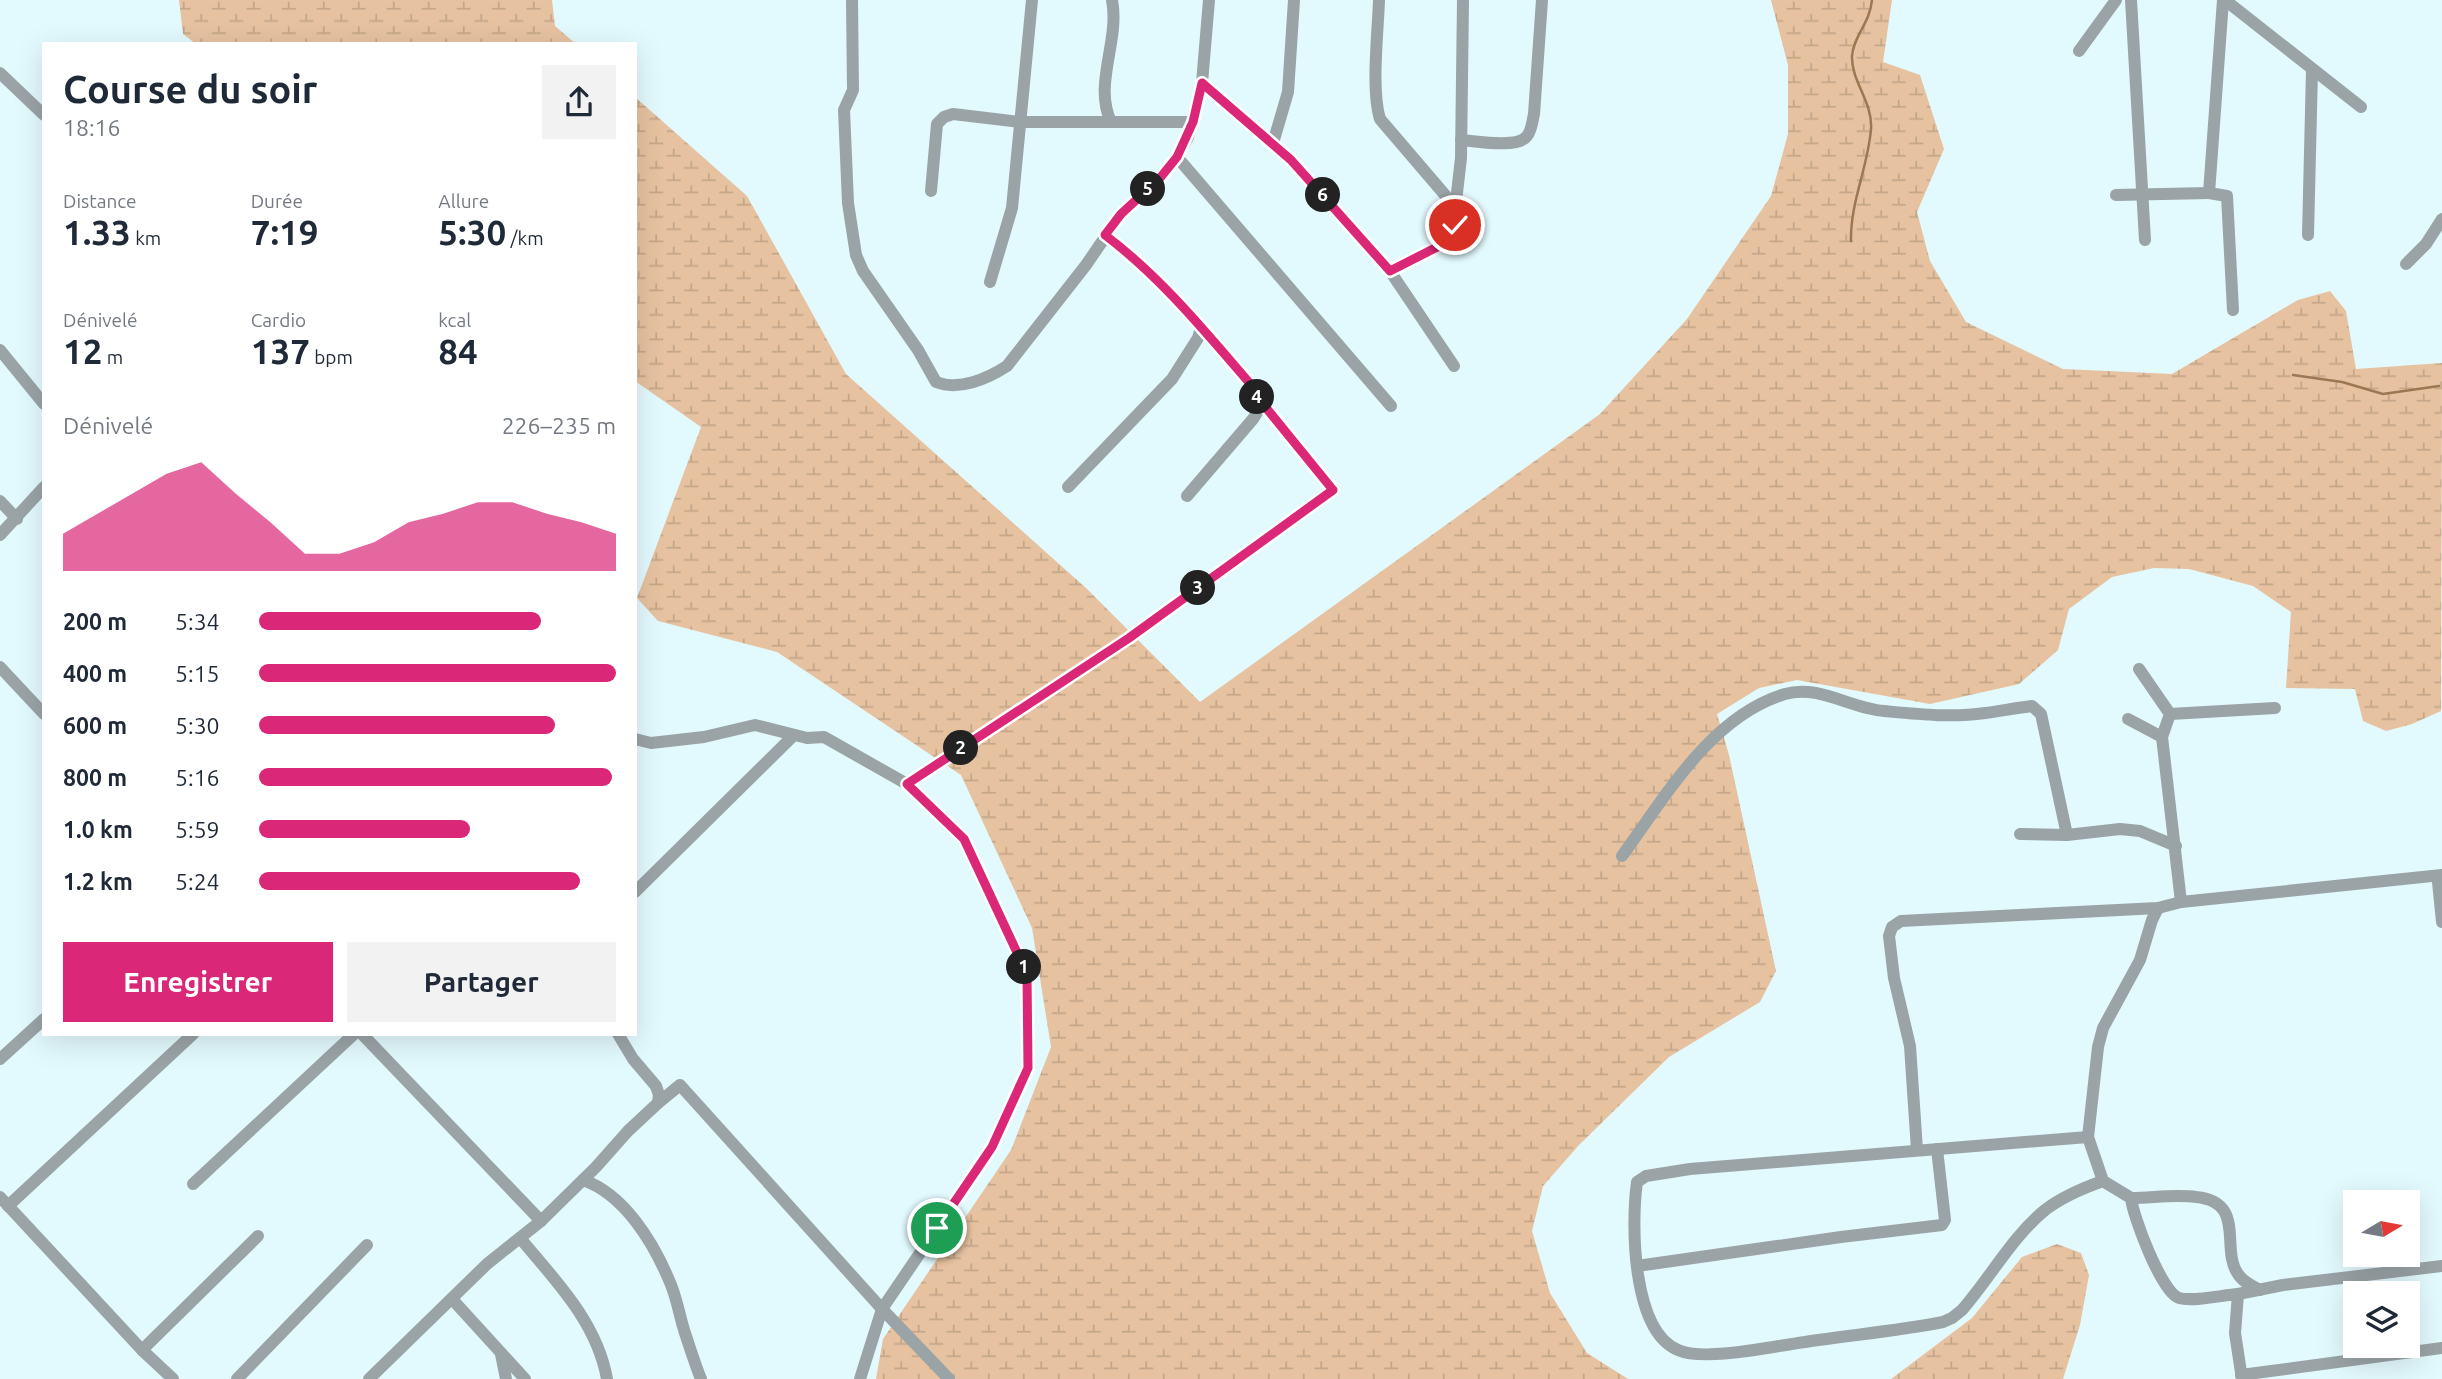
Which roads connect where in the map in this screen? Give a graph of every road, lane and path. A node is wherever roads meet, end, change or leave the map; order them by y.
1 (852, 0) edge
2 (1032, 0) edge
3 (1112, 0) edge
4 (1209, 0) edge
5 (1294, 0) edge
6 (1379, 0) edge
7 (1463, 0) edge
8 (1542, 0) edge
9 (2116, 0) edge
10 (2131, 0) edge
11 (2224, 0) edge
12 (2079, 51) dead end
13 (2312, 70) junction
14 (0, 73) edge
15 (1202, 83) junction
16 (2361, 107) dead end
17 (42, 113) edge
18 (1020, 122) junction
19 (1111, 122) junction
20 (1193, 122) junction
21 (1461, 141) junction
22 (1273, 143) junction
23 (1177, 157) junction
24 (931, 191) dead end
25 (2209, 193) junction
26 (2141, 194) junction
27 (2116, 195) dead end
28 (1457, 209) junction
29 (2442, 219) edge
30 (1105, 235) junction
31 (2308, 235) dead end
32 (2145, 240) dead end
33 (2406, 264) dead end
34 (1390, 271) junction
35 (990, 282) dead end
36 (2233, 310) dead end
37 (1201, 328) junction
38 (0, 350) edge
39 (1454, 366) dead end
40 (1258, 398) junction
41 (42, 402) edge
42 (1391, 406) dead end
43 (1068, 487) dead end
44 (42, 489) edge
45 (1187, 496) dead end
46 (0, 501) edge
47 (17, 519) junction
48 (0, 536) edge
49 (0, 667) edge
50 (2139, 669) dead end
51 (2275, 708) dead end
52 (42, 712) edge
53 (2170, 714) junction
54 (2128, 719) dead end
55 (794, 735) junction
56 (2162, 737) junction
57 (637, 740) edge
58 (907, 784) junction
59 (2020, 834) dead end
60 (2067, 835) junction
61 (2176, 846) junction
62 (1622, 856) dead end
63 (2442, 875) edge
64 (637, 890) edge
65 (2181, 902) junction
66 (2158, 908) junction
67 (2442, 922) edge
68 (42, 1021) edge
69 (191, 1036) edge
70 (352, 1036) edge
71 (364, 1036) edge
72 (619, 1036) edge
73 (0, 1059) edge
74 (658, 1103) junction
75 (2088, 1138) junction
76 (1937, 1149) junction
77 (1917, 1150) junction
78 (583, 1180) junction
79 (2103, 1181) junction
80 (193, 1184) dead end
81 (2131, 1198) junction
82 (4, 1201) edge
83 (541, 1221) junction
84 (258, 1236) dead end
85 (520, 1238) junction
86 (367, 1245) dead end
87 (1637, 1266) junction
88 (2442, 1266) edge
89 (2260, 1290) junction
90 (2238, 1294) junction
91 (452, 1299) junction
92 (882, 1309) junction
93 (2442, 1348) edge
94 (142, 1350) junction
95 (501, 1353) junction
96 (2242, 1377) edge
97 (173, 1379) edge
98 (237, 1379) edge
99 (369, 1379) edge
100 (506, 1379) edge
101 (525, 1379) edge
102 (607, 1379) edge
103 (701, 1379) edge
104 (860, 1379) edge
105 (949, 1379) edge

1 - 30 street
2 - 18 street
3 - 19 street
4 - 15 street
5 - 22 street
6 - 28 street
7 - 21 street
8 - 21 street
9 - 12 street
10 - 26 street
11 - 13 street
11 - 25 street
13 - 16 street
13 - 31 street
14 - 17 street
15 - 20 street
15 - 22 street
18 - 19 street
18 - 24 street
18 - 35 street
19 - 20 street
20 - 23 street
21 - 28 street
22 - 34 street
23 - 30 street
23 - 42 street
25 - 26 street
25 - 36 street
26 - 27 street
26 - 32 street
28 - 34 street
29 - 33 street
30 - 37 street
34 - 39 street
37 - 40 street
37 - 43 street
38 - 41 street
40 - 45 street
40 - 58 street
44 - 47 street
46 - 47 street
47 - 48 street
49 - 52 street
50 - 53 street
51 - 53 street
53 - 56 street
54 - 56 street
55 - 57 street
55 - 58 street
55 - 64 street
56 - 61 street
58 - 92 street
59 - 60 street
60 - 61 street
60 - 62 street
61 - 65 street
63 - 65 street
63 - 67 street
65 - 66 street
66 - 75 street
66 - 77 street
68 - 73 street
69 - 82 street
70 - 80 street
71 - 83 street
72 - 74 street
74 - 78 street
74 - 92 street
75 - 76 street
75 - 79 street
76 - 77 street
76 - 87 street
77 - 87 street
78 - 83 street
78 - 103 street
79 - 81 street
79 - 87 street
81 - 89 street
81 - 90 street
82 - 94 street
83 - 85 street
84 - 94 street
85 - 91 street
85 - 102 street
86 - 98 street
88 - 89 street
89 - 90 street
90 - 96 street
91 - 95 street
91 - 99 street
92 - 104 street
92 - 105 street
93 - 96 street
94 - 97 street
95 - 100 street
95 - 101 street

